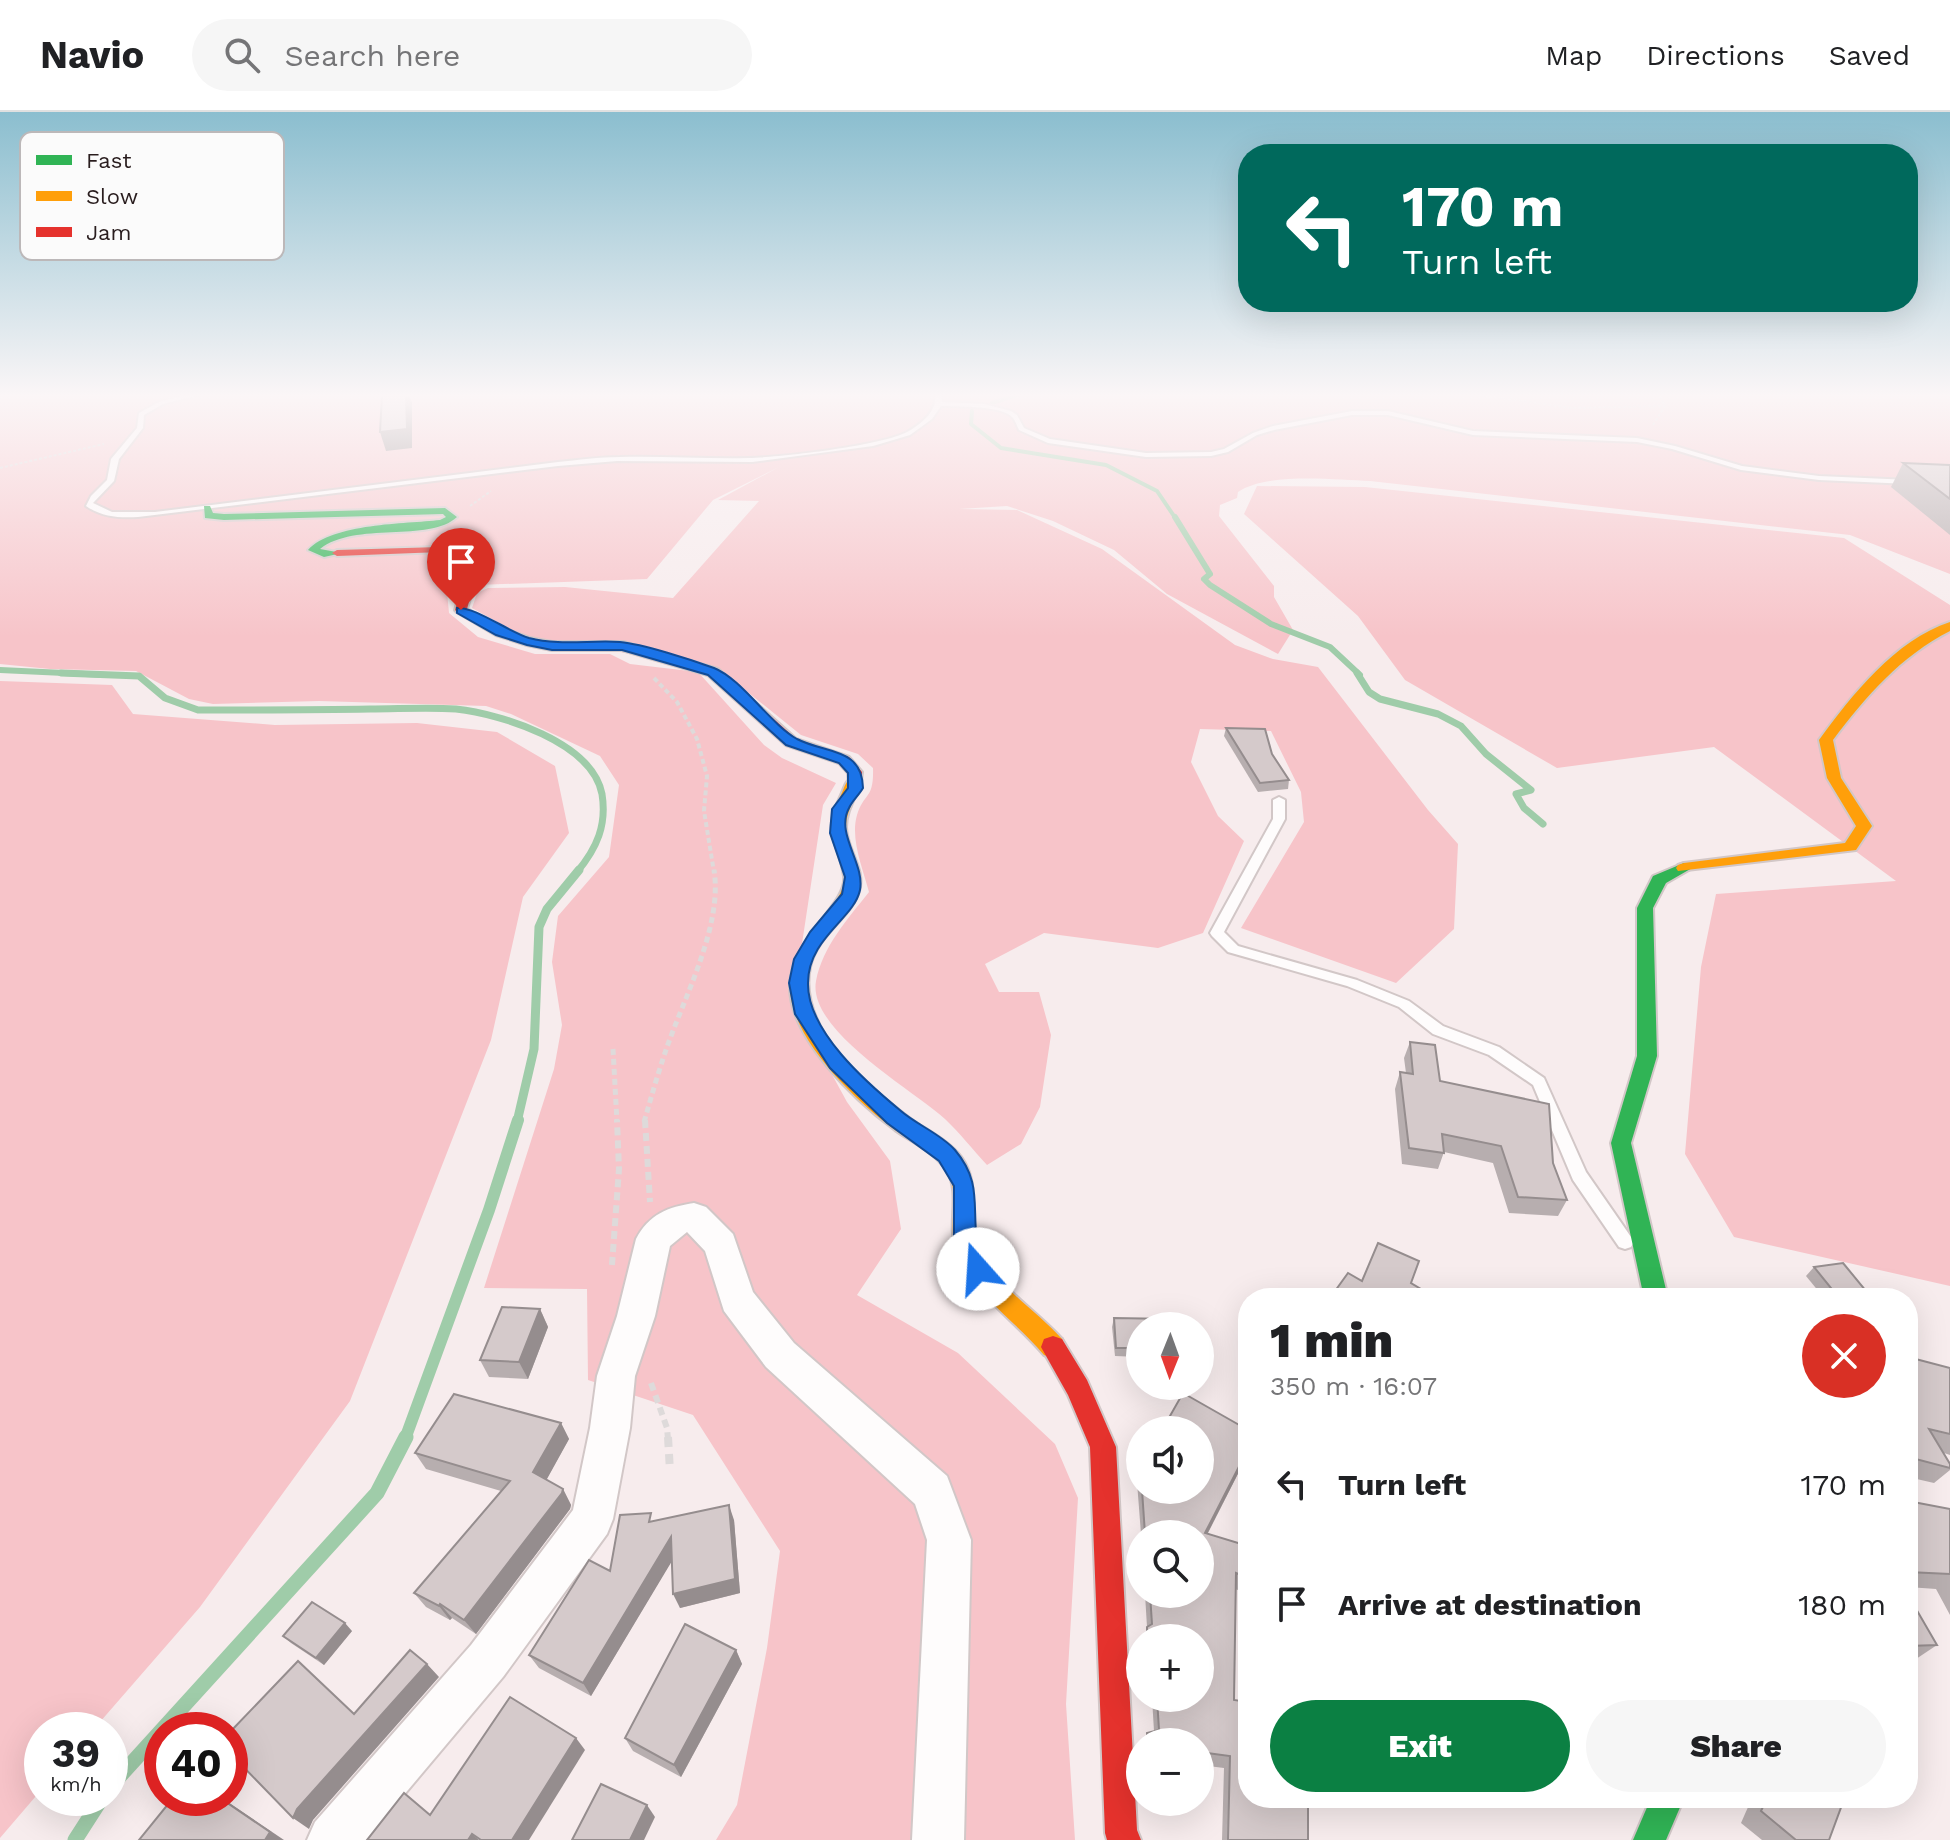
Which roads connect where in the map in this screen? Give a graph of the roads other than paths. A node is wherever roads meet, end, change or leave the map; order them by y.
1 (114, 476) edge
2 (472, 476) edge
3 (1801, 476) edge
4 (1922, 483) edge
5 (207, 508) junction
6 (1950, 626) edge
7 (1279, 800) dead end
8 (1653, 1288) edge
9 (1654, 1288) edge
10 (1663, 1808) edge
11 (333, 1840) edge
12 (938, 1840) edge
13 (1125, 1840) edge
14 (1649, 1840) edge

1 - 5 lane
2 - 5 lane
3 - 4 lane
5 - 13 street
6 - 9 street
7 - 8 lane
10 - 14 street
11 - 12 street

